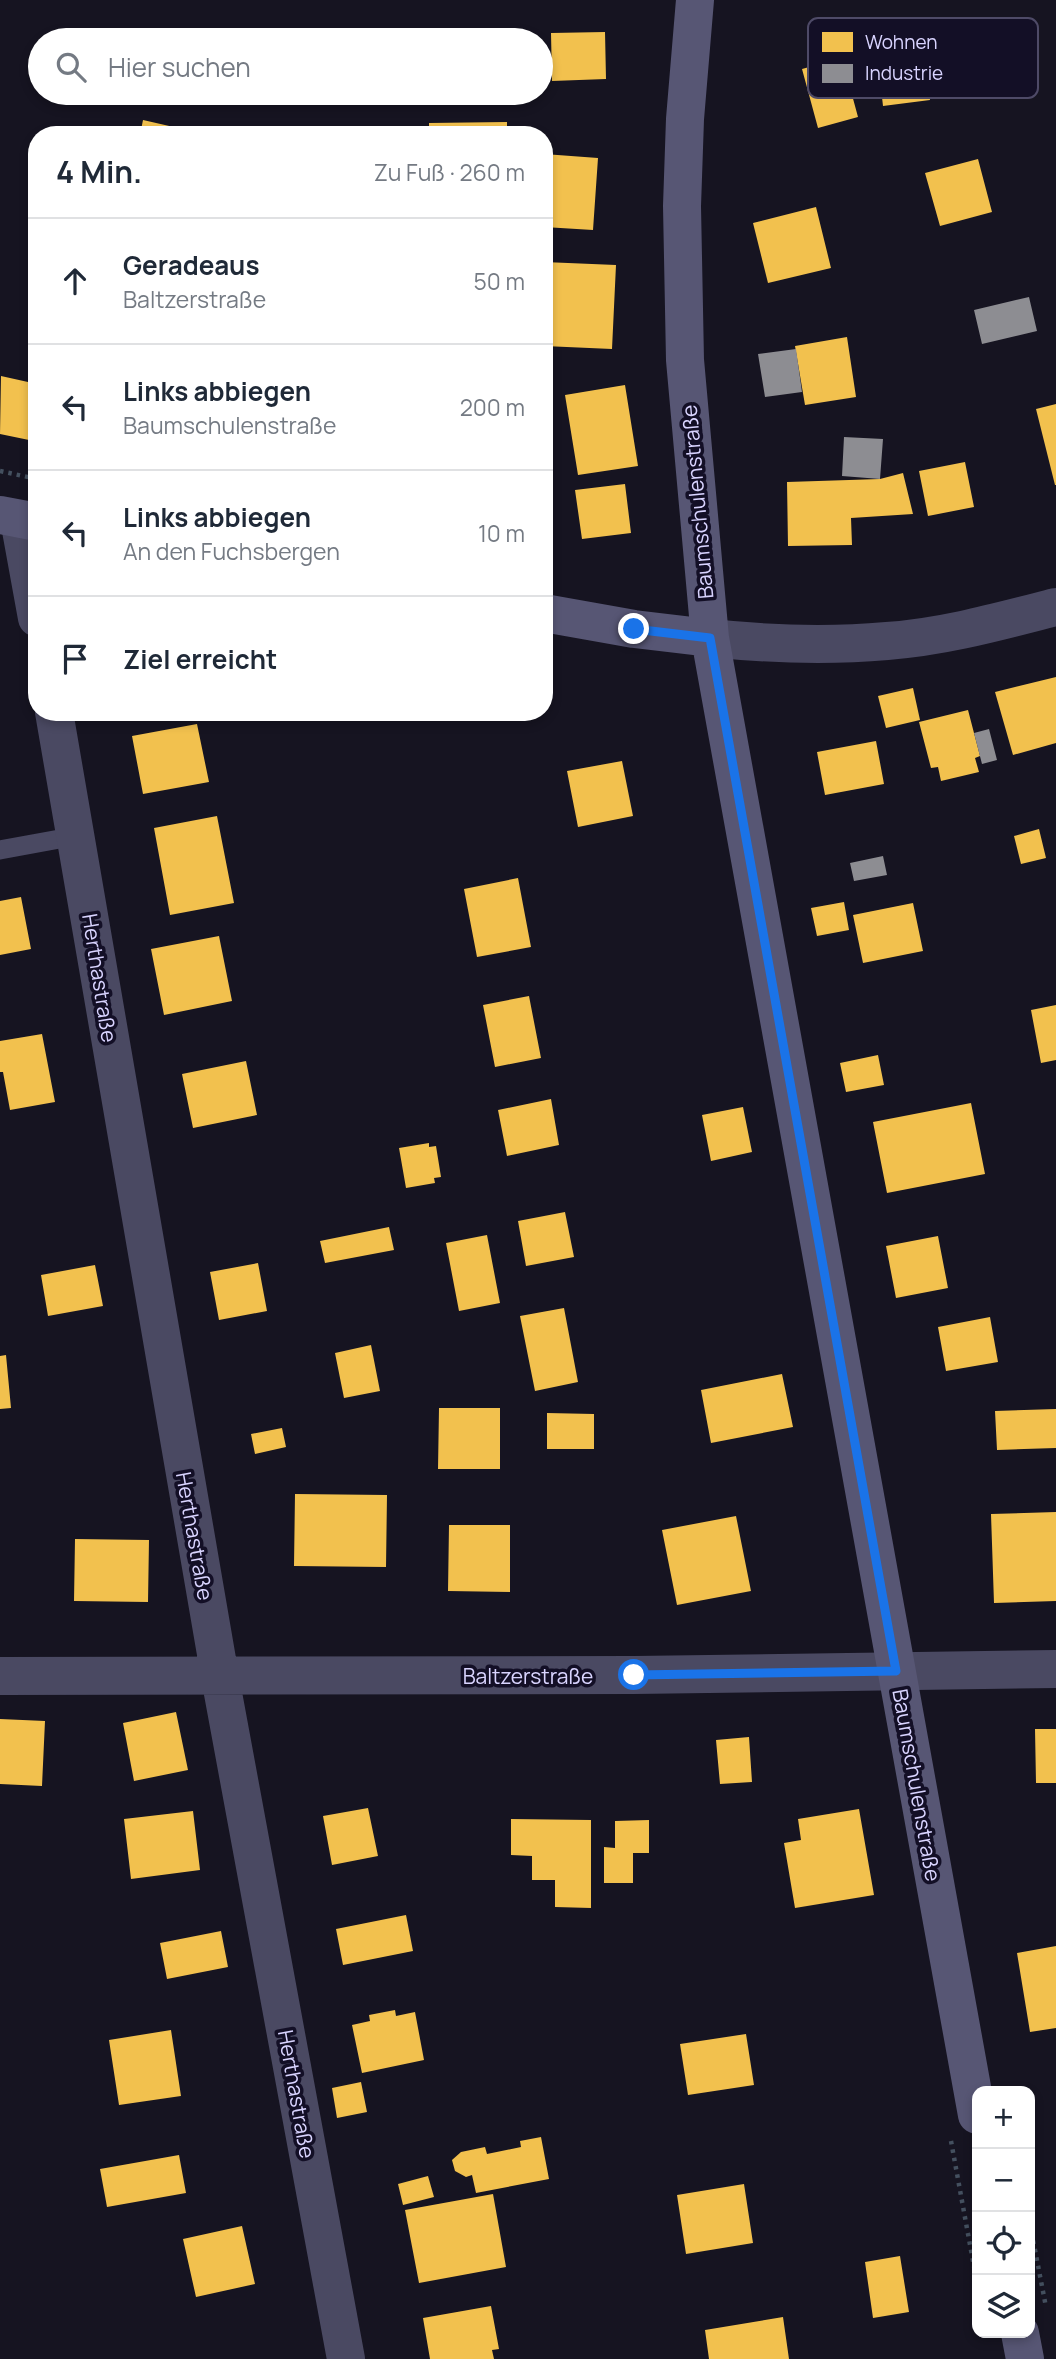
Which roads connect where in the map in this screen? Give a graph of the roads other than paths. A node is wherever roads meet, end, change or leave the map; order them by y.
1 (695, 0) edge
2 (18, 519) edge
3 (28, 571) edge
4 (1056, 607) edge
5 (553, 615) edge
6 (710, 638) junction
7 (56, 721) edge
8 (76, 835) junction
9 (0, 850) edge
10 (1056, 1669) edge
11 (896, 1671) junction
12 (0, 1676) edge
13 (220, 1677) junction
14 (972, 2088) edge
15 (1031, 2338) edge
16 (346, 2359) edge
17 (1025, 2359) edge

1 - 6 street, Baumschulenstraße
2 - 3 street
4 - 6 street
5 - 6 street
6 - 11 street, Baumschulenstraße
7 - 8 street, Herthastraße
8 - 9 lane
8 - 13 street, Herthastraße
10 - 11 street, Baltzerstraße
11 - 13 street, Baltzerstraße
11 - 14 street, Baumschulenstraße
12 - 13 street, Baltzerstraße
13 - 16 street, Herthastraße
15 - 17 street

